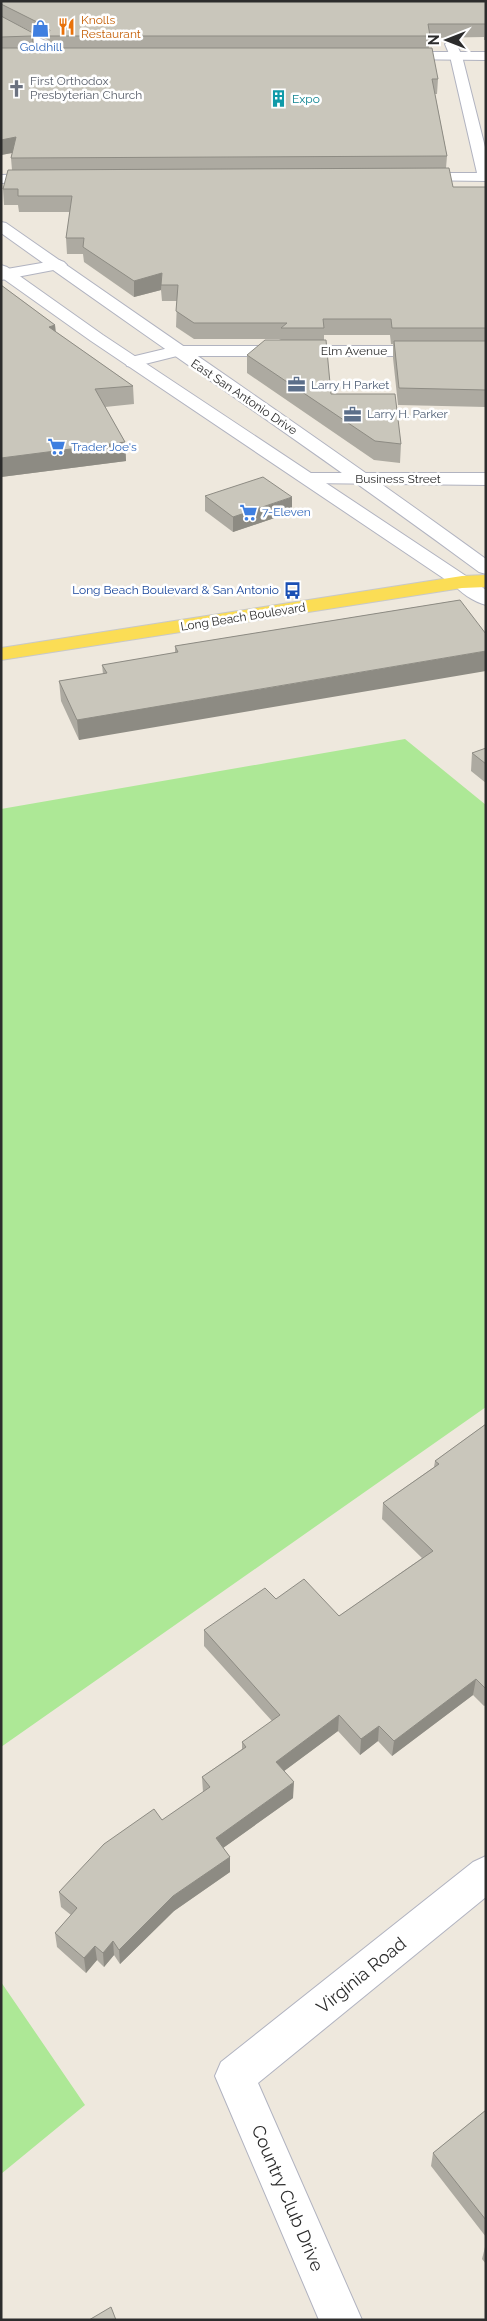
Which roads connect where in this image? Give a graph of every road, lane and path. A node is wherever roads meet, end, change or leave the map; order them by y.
1 (1, 22) edge
2 (486, 44) edge
3 (1, 45) edge
4 (102, 45) edge
5 (389, 50) edge
6 (453, 50) junction
7 (41, 51) junction
8 (1, 56) edge
9 (89, 56) edge
10 (486, 56) edge
11 (405, 177) edge
12 (485, 177) edge
13 (58, 178) edge
14 (1, 179) edge
15 (1, 226) edge
16 (58, 266) junction
17 (3, 273) edge
18 (177, 351) junction
19 (486, 351) edge
20 (133, 362) junction
21 (310, 479) junction
22 (486, 479) edge
23 (366, 480) junction
24 (486, 568) edge
25 (486, 581) edge
26 (462, 582) junction
27 (486, 599) edge
28 (1, 654) edge
29 (486, 1874) edge
30 (235, 2076) joint
31 (341, 2320) edge

1 - 7 main road
2 - 6 main road
3 - 7 main road
4 - 7 main road
5 - 6 main road
6 - 10 main road
6 - 12 main road
7 - 8 main road
7 - 9 main road
11 - 12 main road
13 - 14 main road
15 - 16 main road, East San Antonio Drive
16 - 17 main road
16 - 18 main road, East San Antonio Drive
17 - 20 main road
18 - 19 main road, Elm Avenue
18 - 20 main road, Elm Avenue
18 - 23 main road, East San Antonio Drive
20 - 21 main road
21 - 23 main road, Business Street
21 - 26 main road
22 - 23 main road, Business Street
23 - 24 main road, East San Antonio Drive
25 - 26 main road, Long Beach Boulevard
26 - 27 main road
26 - 28 main road, Long Beach Boulevard
29 - 30 main road, Virginia Road
30 - 31 main road, Country Club Drive

